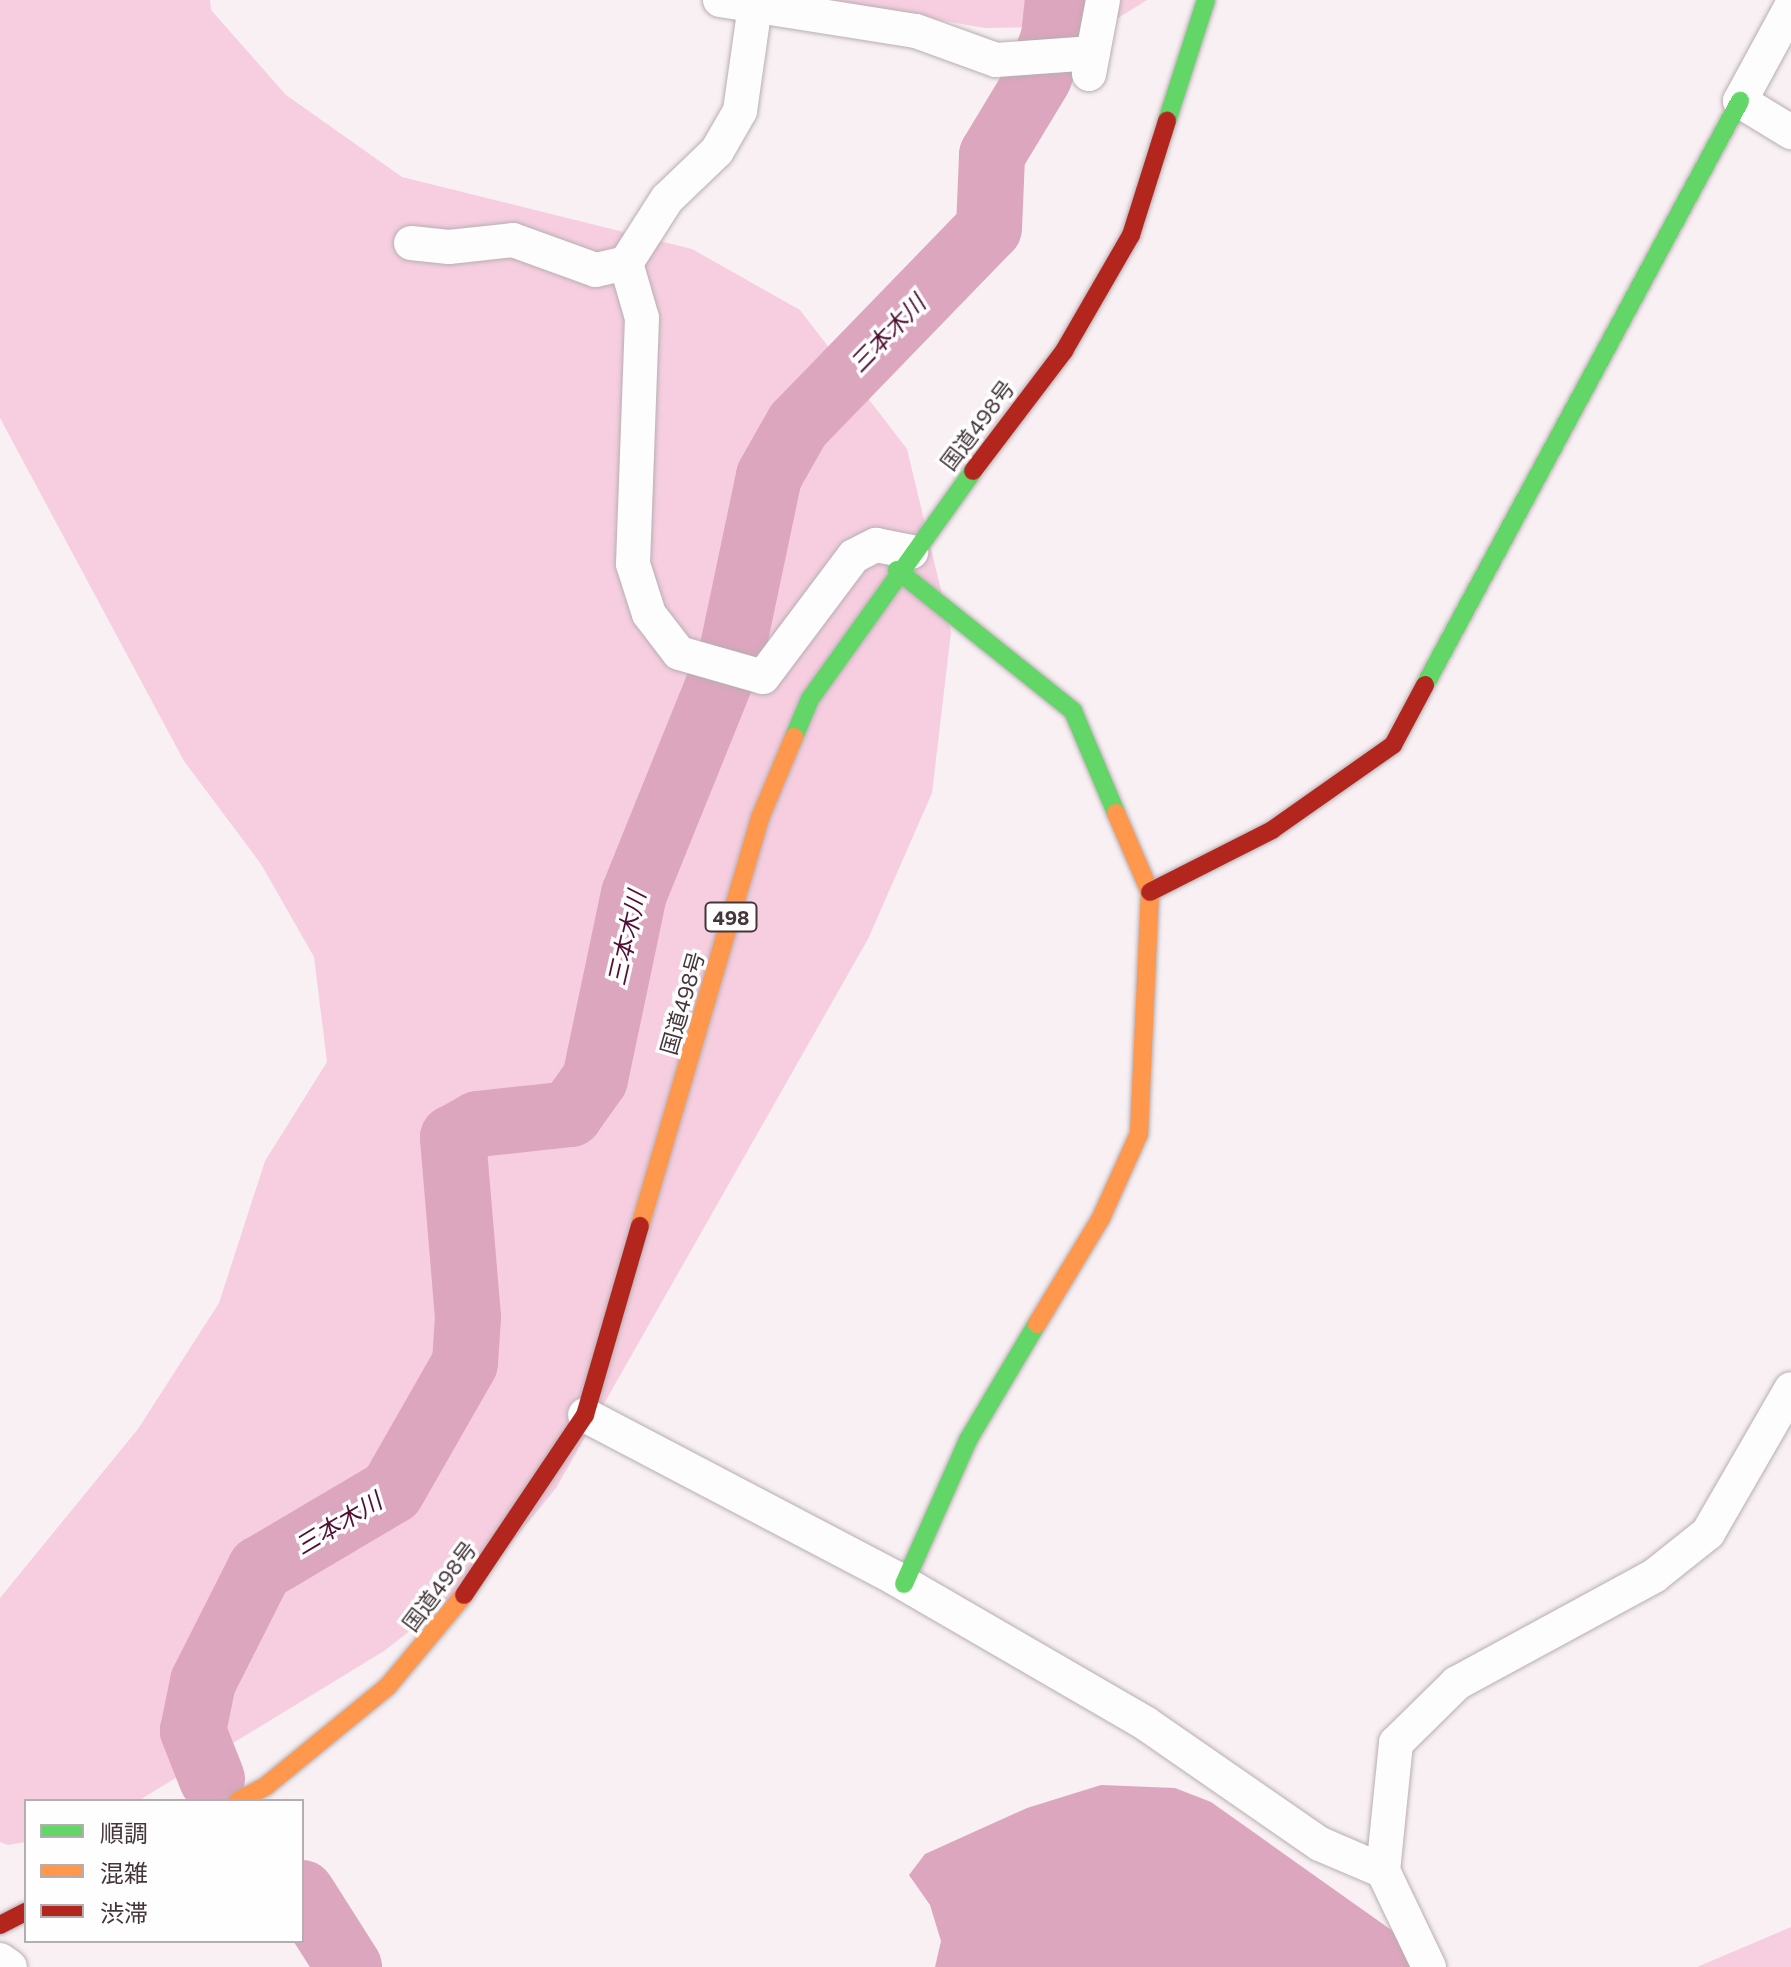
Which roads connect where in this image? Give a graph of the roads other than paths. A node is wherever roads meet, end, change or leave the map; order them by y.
1 (720, 0) edge
2 (1103, 0) edge
3 (1206, 0) edge
4 (755, 5) junction
5 (1791, 7) edge
6 (1740, 101) junction
7 (1791, 132) edge
8 (411, 243) dead end
9 (626, 263) junction
10 (904, 561) junction
11 (1150, 892) junction
12 (1791, 1389) edge
13 (585, 1415) junction
14 (904, 1584) junction
15 (242, 1799) edge
16 (1383, 1871) junction
17 (24, 1913) edge
18 (0, 1925) edge
19 (0, 1960) edge
20 (10, 1967) edge
21 (1429, 1967) edge

1 - 4 street
2 - 4 street
3 - 10 main road, 国道498号 / 498
4 - 9 street
5 - 6 street
6 - 7 street
6 - 11 main road
8 - 9 street
9 - 10 street
10 - 11 main road
10 - 13 main road, 国道498号 / 498
11 - 14 main road
12 - 16 street
13 - 14 street
13 - 15 main road, 国道498号 / 498
14 - 16 street
16 - 21 street
17 - 18 main road
19 - 20 street

